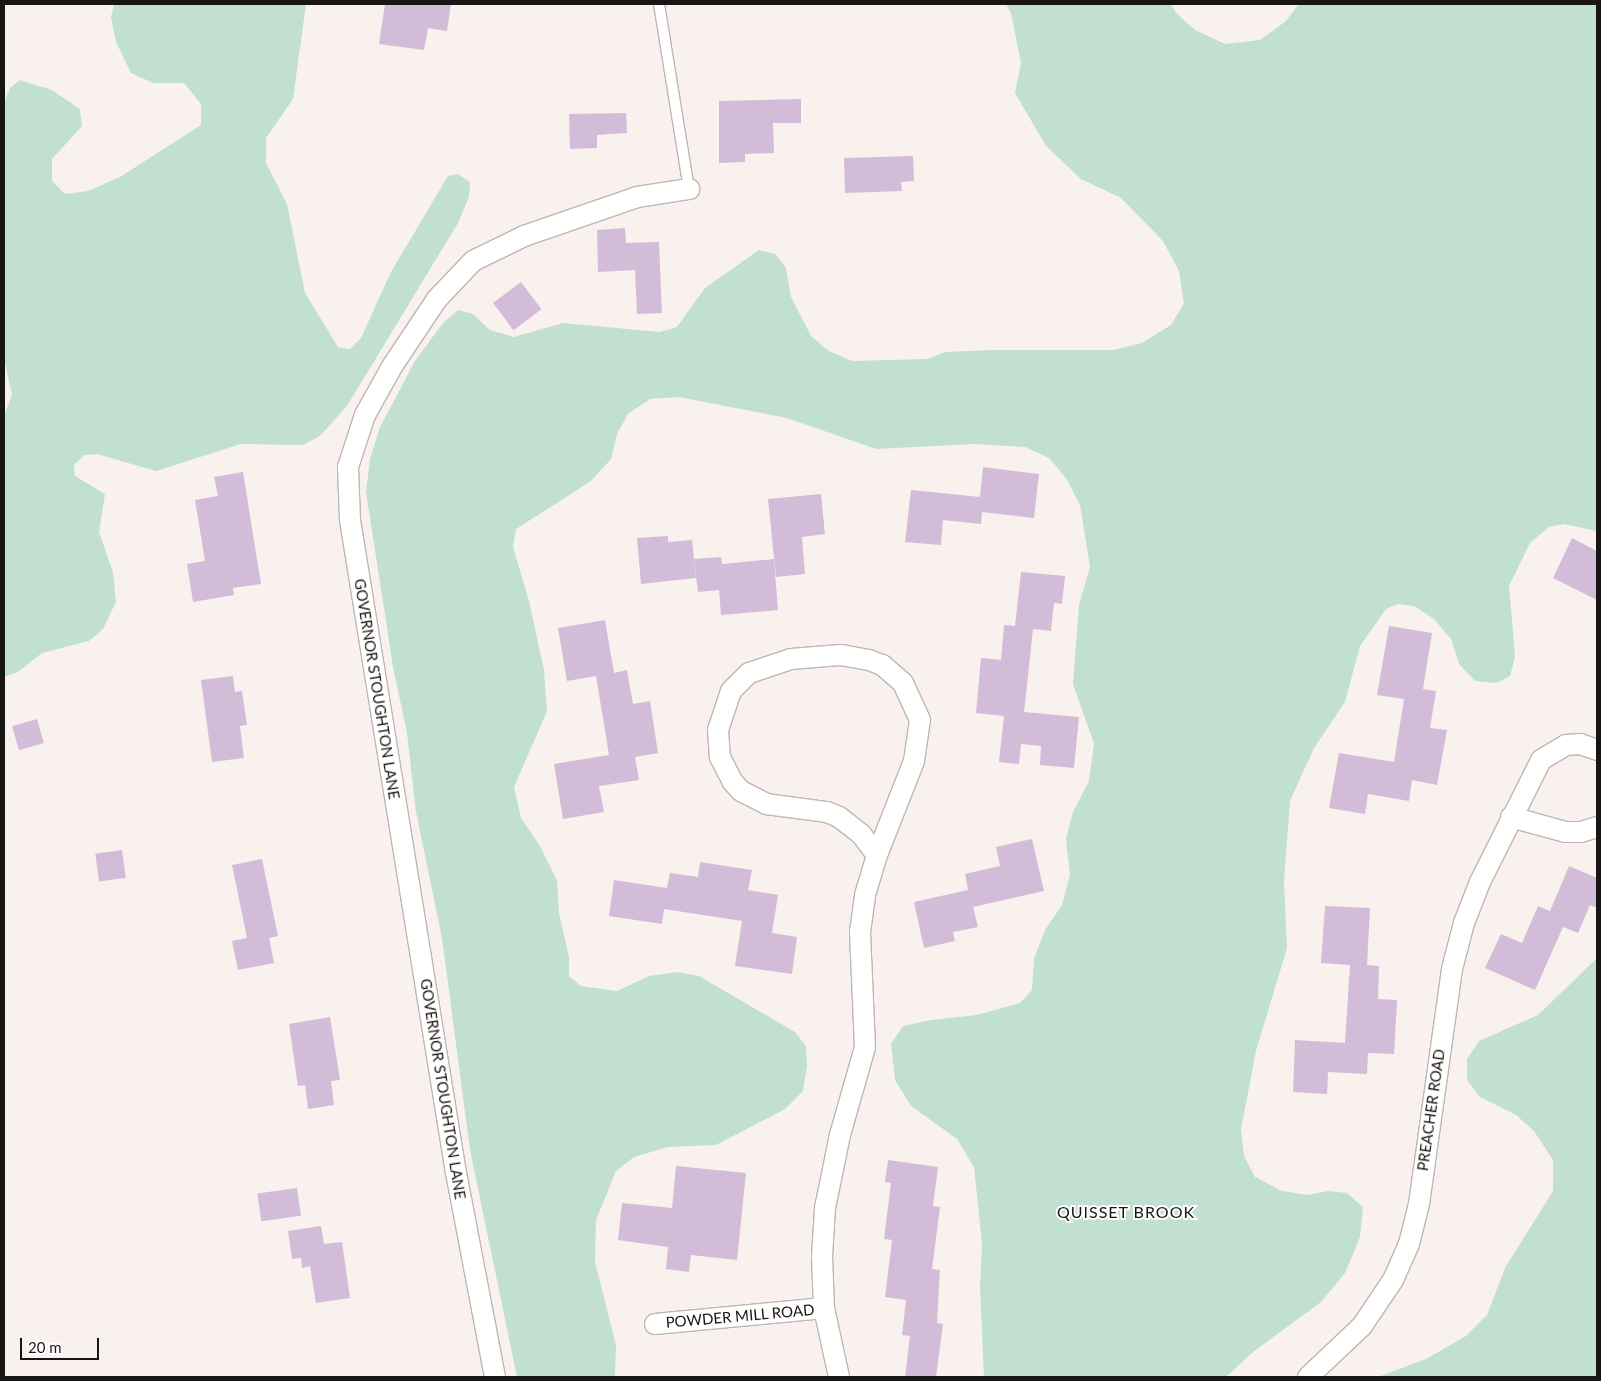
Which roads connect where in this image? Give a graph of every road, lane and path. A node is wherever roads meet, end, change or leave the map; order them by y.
1 (659, 4) edge
2 (689, 188) joint
3 (1597, 750) edge
4 (1511, 817) junction
5 (1597, 827) edge
6 (877, 855) junction
7 (824, 1308) junction
8 (655, 1324) dead end
9 (496, 1377) edge
10 (839, 1377) edge
11 (1308, 1377) edge

1 - 2 lane
2 - 9 street, GOVERNOR STOUGHTON LANE
3 - 4 street, PREACHER ROAD
4 - 5 street
4 - 11 street, PREACHER ROAD
6 - 6 street
6 - 7 street
7 - 8 street, POWDER MILL ROAD
7 - 10 street

